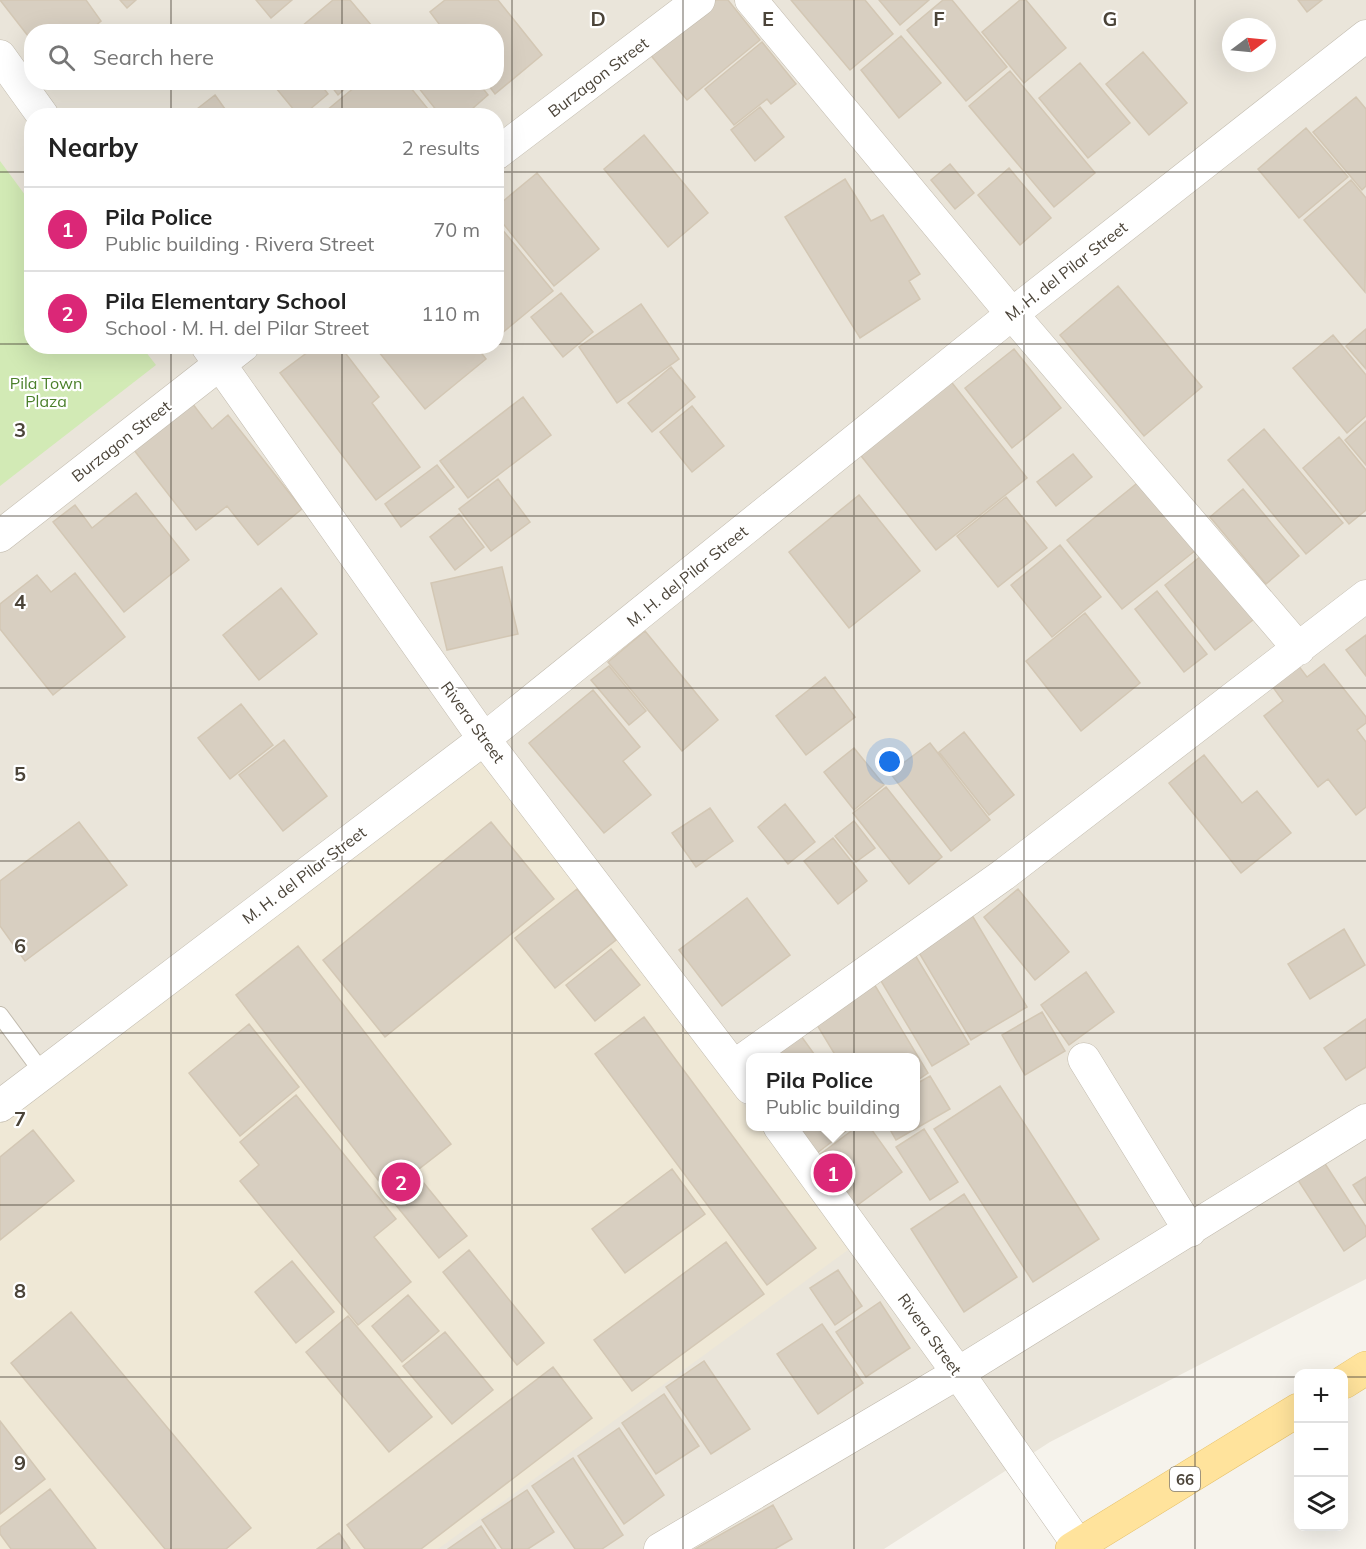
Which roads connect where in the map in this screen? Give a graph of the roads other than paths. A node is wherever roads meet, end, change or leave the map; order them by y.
1 (699, 0) edge
2 (751, 0) edge
3 (1366, 36) edge
4 (0, 56) edge
5 (36, 108) edge
6 (504, 148) edge
7 (1012, 314) junction
8 (221, 354) edge
9 (224, 354) edge
10 (0, 536) edge
11 (1366, 596) edge
12 (1299, 649) junction
13 (484, 739) junction
14 (0, 1015) edge
15 (773, 1053) edge
16 (1084, 1059) dead end
17 (42, 1072) junction
18 (742, 1077) edge
19 (0, 1106) edge
20 (1366, 1120) edge
21 (782, 1131) edge
22 (1190, 1231) junction
23 (1366, 1368) edge
24 (958, 1372) junction
25 (1348, 1379) edge
26 (1294, 1413) edge
27 (1077, 1548) edge
28 (660, 1549) edge

1 - 6 street, Burzagon Street
2 - 7 street
3 - 7 street, M. H. del Pilar Street
4 - 5 street
7 - 12 street
7 - 13 street, M. H. del Pilar Street
8 - 10 street, Burzagon Street
9 - 13 street, Rivera Street
11 - 12 street
12 - 15 street
13 - 17 street, M. H. del Pilar Street
13 - 18 street, Rivera Street
14 - 17 lane
16 - 22 street
17 - 19 street, M. H. del Pilar Street
20 - 22 street
21 - 24 street, Rivera Street
22 - 24 street
23 - 25 main road
24 - 27 street, Rivera Street
24 - 28 street
26 - 27 main road, 66

